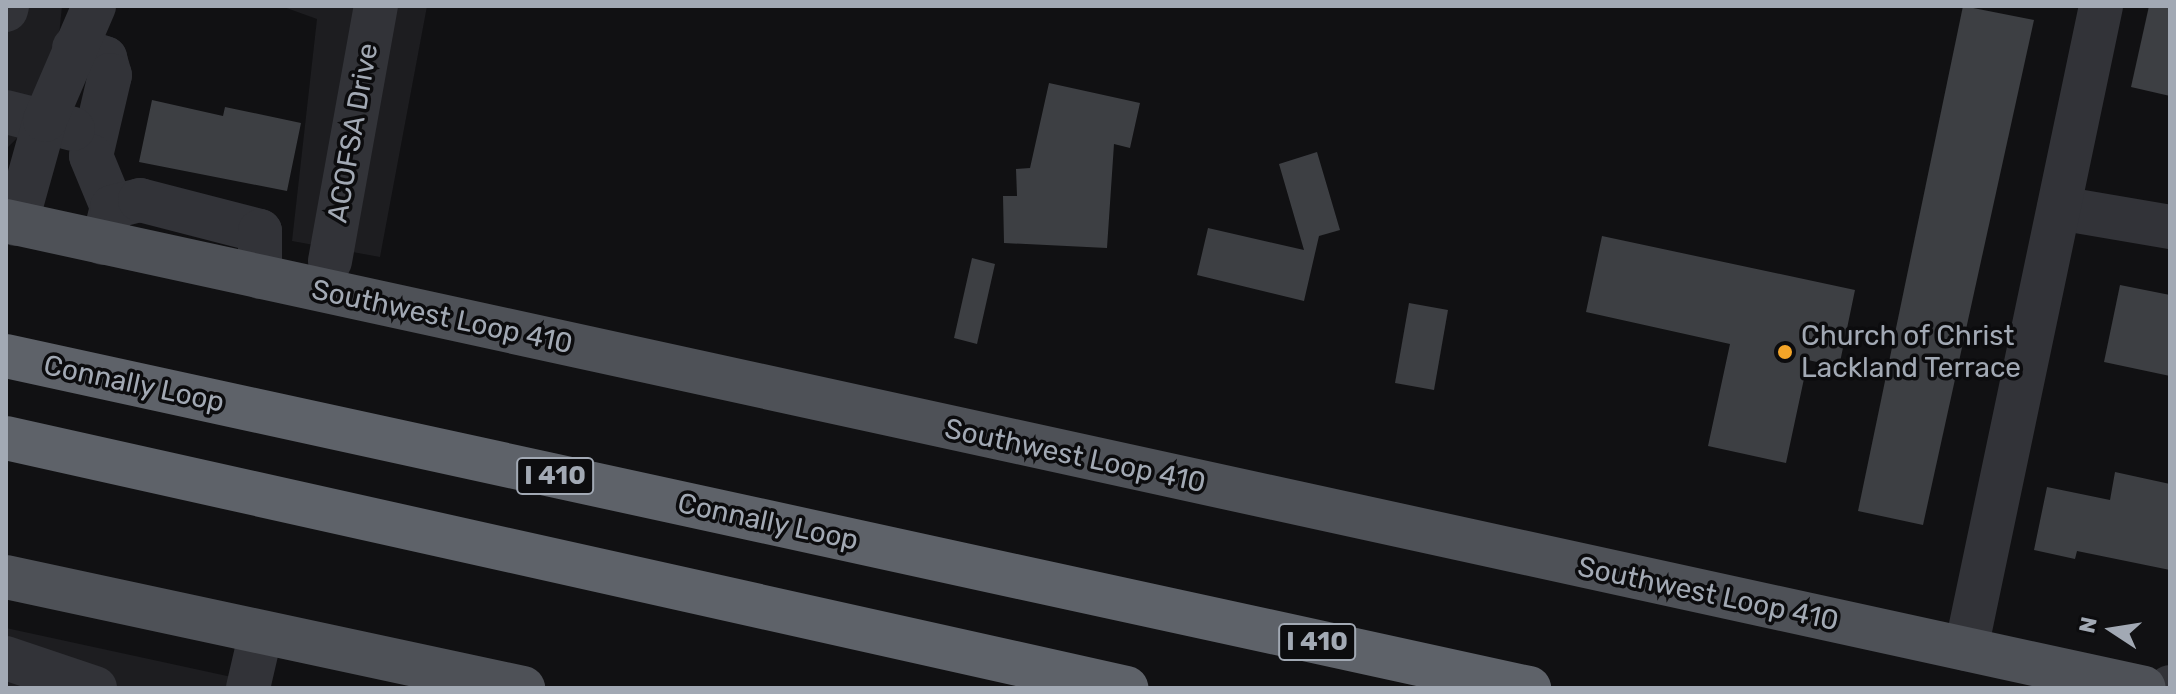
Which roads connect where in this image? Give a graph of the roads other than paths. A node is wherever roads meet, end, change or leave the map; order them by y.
1 (94, 6) edge
2 (376, 6) edge
3 (2101, 6) edge
4 (74, 48) junction
5 (26, 116) edge
6 (93, 135) junction
7 (2059, 208) junction
8 (11, 222) edge
9 (108, 225) junction
10 (2170, 227) edge
11 (330, 261) dead end
12 (6, 356) edge
13 (6, 438) edge
14 (6, 577) edge
15 (261, 632) junction
16 (1966, 649) junction
17 (6, 658) edge
18 (95, 688) edge
19 (248, 688) edge
20 (523, 688) edge
21 (1126, 688) edge
22 (1529, 688) edge
23 (2144, 688) edge

1 - 4 street
2 - 11 street, ACOFSA Drive
3 - 7 street
4 - 5 street
4 - 6 street
5 - 6 street
5 - 8 street
6 - 9 street
7 - 10 street
7 - 16 street
8 - 9 main road, Southwest Loop 410
9 - 16 main road, Southwest Loop 410
12 - 22 highway, Connally Loop / I 410
13 - 21 highway
14 - 15 main road
15 - 19 street
15 - 20 main road
16 - 23 main road, Southwest Loop 410
17 - 18 street

